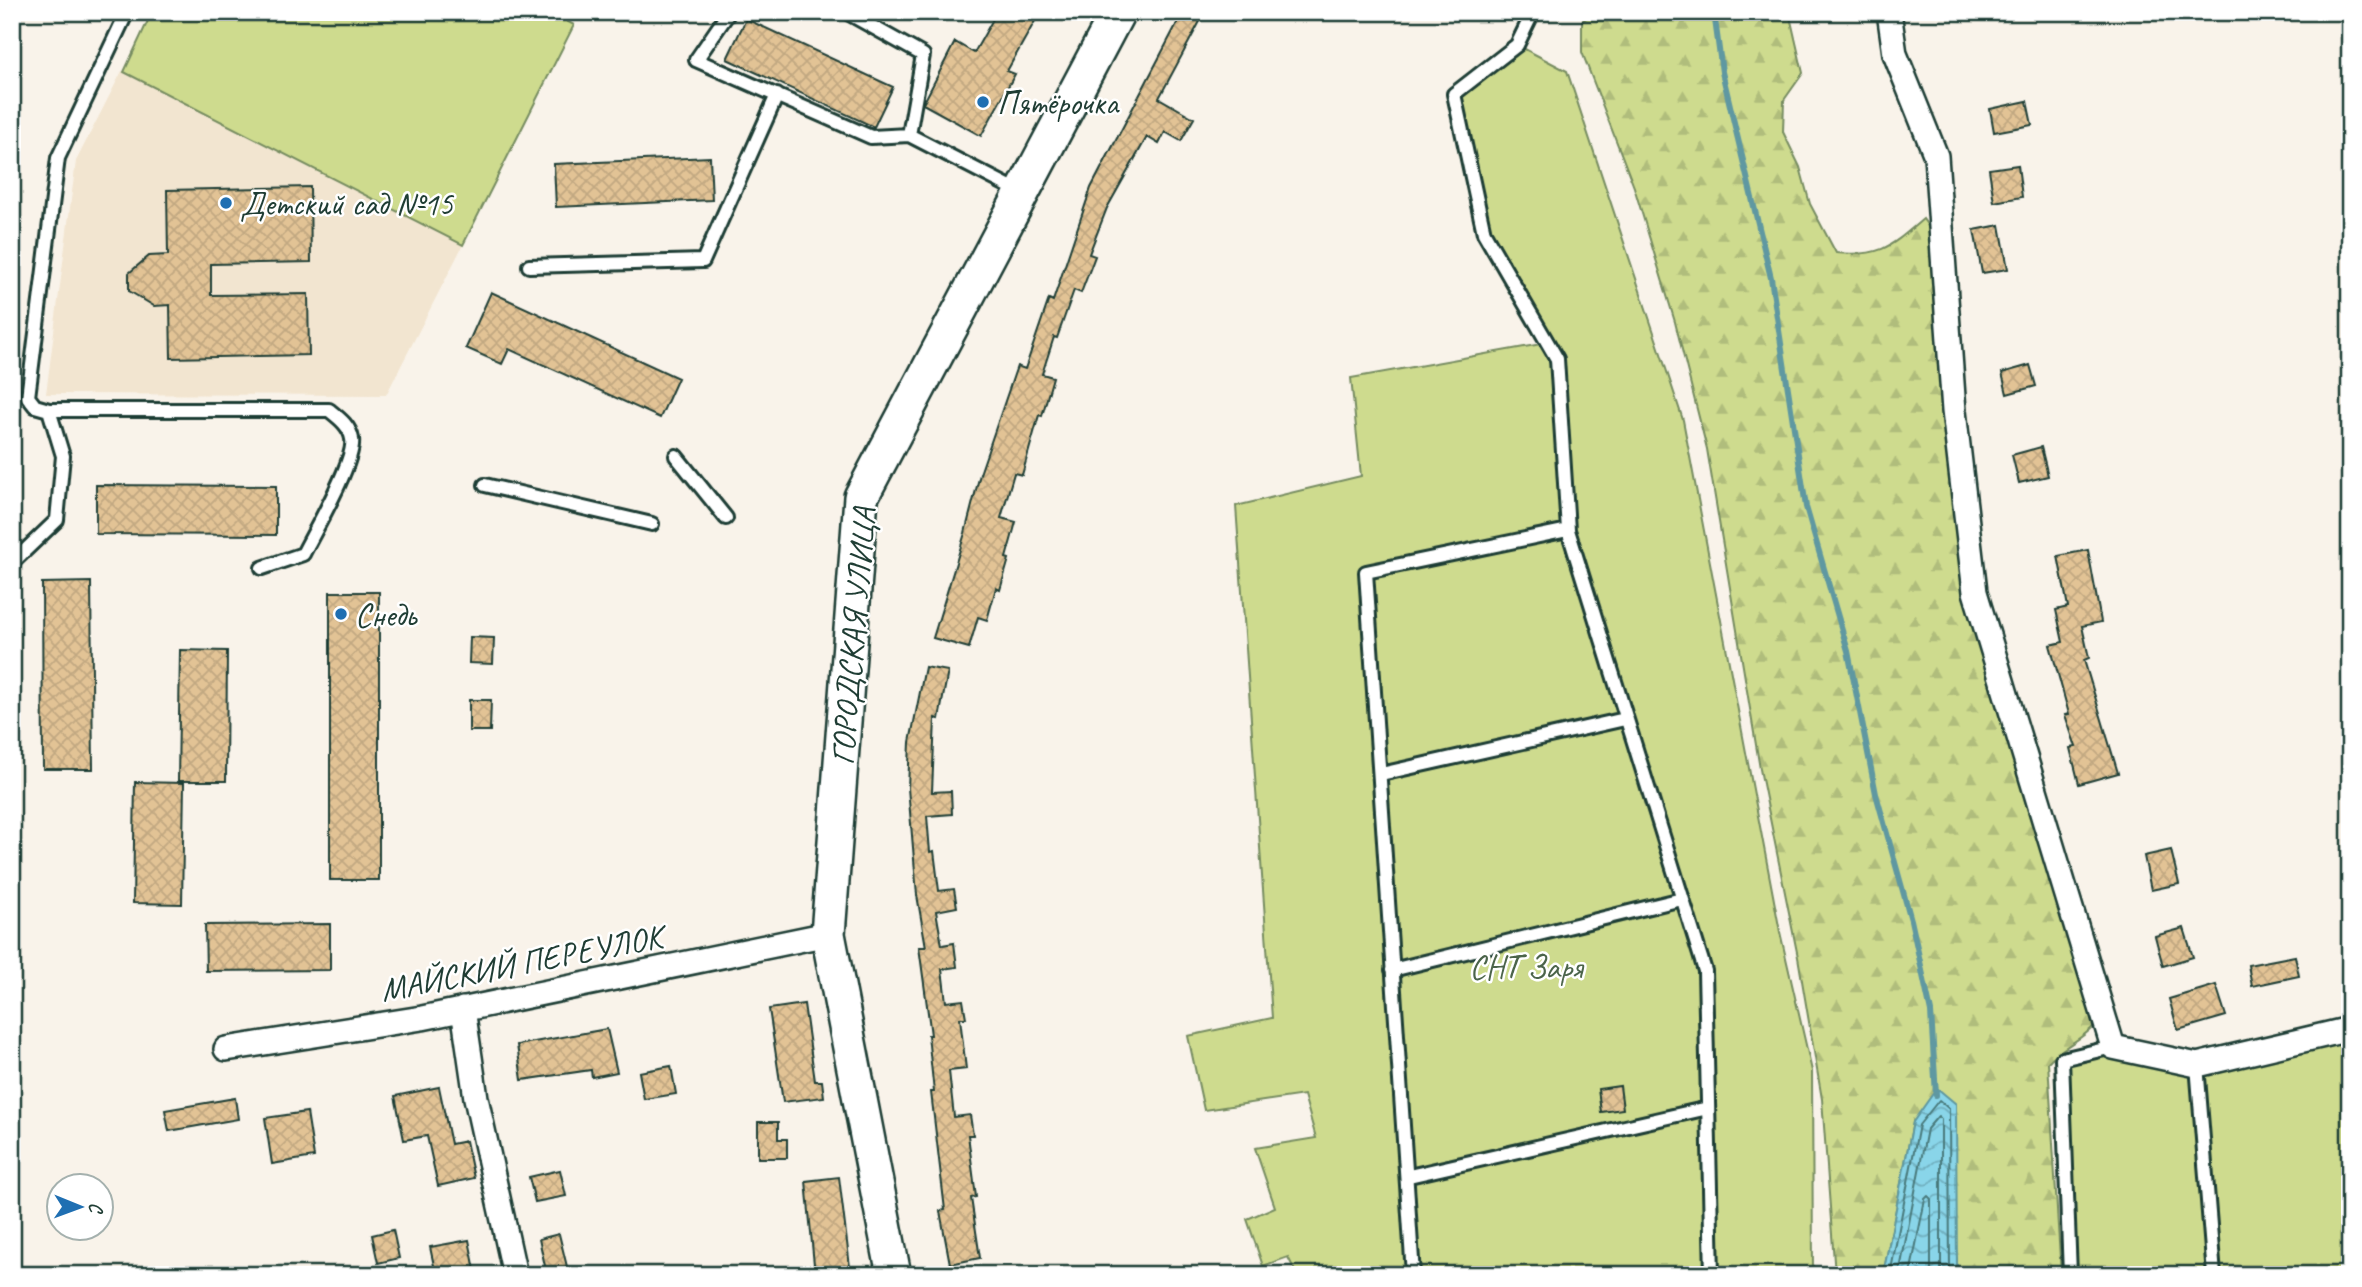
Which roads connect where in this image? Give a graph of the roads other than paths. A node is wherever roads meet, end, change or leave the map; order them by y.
1 (127, 12) edge
2 (729, 12) edge
3 (846, 12) edge
4 (1118, 12) edge
5 (1533, 12) edge
6 (1889, 12) edge
7 (776, 95) junction
8 (909, 135) junction
9 (1022, 193) junction
10 (529, 266) dead end
11 (49, 411) junction
12 (676, 456) dead end
13 (485, 485) dead end
14 (726, 518) dead end
15 (652, 524) dead end
16 (1568, 530) junction
17 (12, 563) edge
18 (262, 568) dead end
19 (1625, 719) junction
20 (1381, 774) junction
21 (1682, 899) junction
22 (828, 933) junction
23 (1392, 970) junction
24 (463, 1009) junction
25 (2350, 1029) edge
26 (2113, 1047) junction
27 (226, 1049) dead end
28 (2197, 1065) junction
29 (1708, 1108) junction
30 (1409, 1175) junction
31 (515, 1275) edge
32 (894, 1275) edge
33 (1413, 1275) edge
34 (1712, 1275) edge
35 (2070, 1275) edge
36 (2214, 1275) edge

1 - 11 lane
2 - 7 lane
3 - 8 lane
4 - 9 street, ГОРОДСКАЯ УЛИЦА
5 - 16 lane
6 - 26 street
7 - 8 lane
7 - 10 lane
8 - 9 lane
9 - 22 street, ГОРОДСКАЯ УЛИЦА
11 - 17 lane
11 - 18 lane
12 - 14 lane
13 - 15 lane
16 - 19 lane
16 - 20 lane
19 - 20 lane
19 - 21 lane
20 - 23 lane
21 - 23 lane
21 - 29 lane
22 - 24 street, МАЙСКИЙ ПЕРЕУЛОК
22 - 32 street, ГОРОДСКАЯ УЛИЦА
23 - 30 lane
24 - 27 street, МАЙСКИЙ ПЕРЕУЛОК
24 - 31 street
25 - 28 street
26 - 28 street
26 - 35 lane
28 - 36 lane
29 - 30 lane
29 - 34 lane
30 - 33 lane

